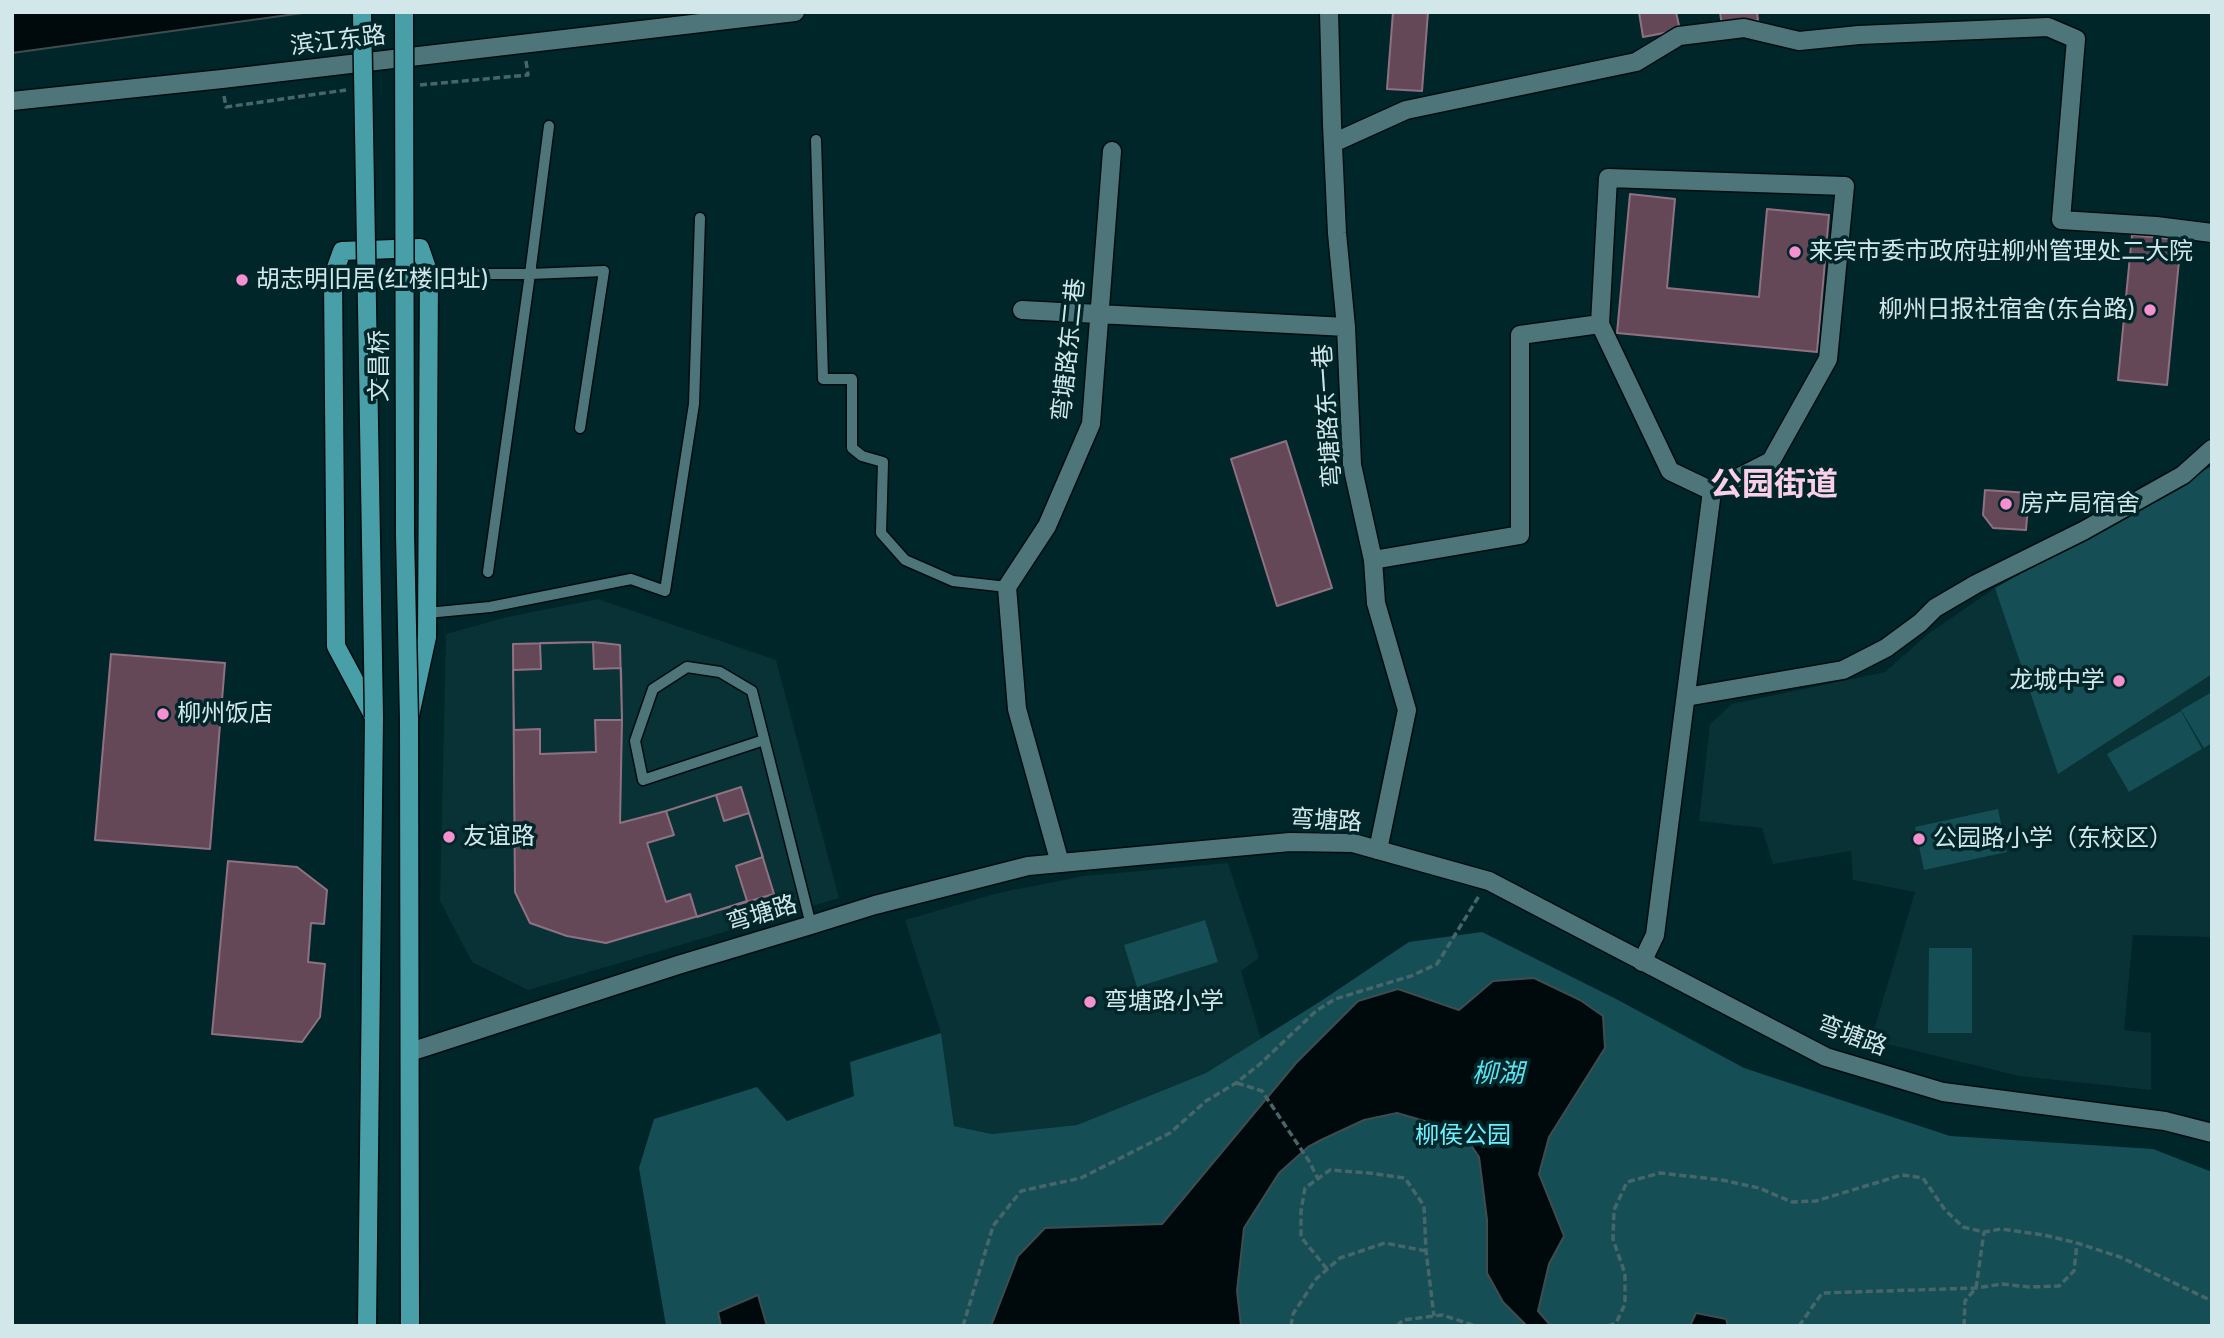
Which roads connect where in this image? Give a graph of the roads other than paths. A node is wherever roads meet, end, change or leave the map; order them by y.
1 (362, 12) edge
2 (404, 12) edge
3 (794, 12) edge
4 (1329, 12) edge
5 (12, 101) edge
6 (549, 126) dead end
7 (816, 140) dead end
8 (1333, 143) junction
9 (1112, 151) dead end
10 (700, 218) dead end
11 (2212, 233) edge
12 (429, 274) junction
13 (530, 274) junction
14 (1022, 310) dead end
15 (1098, 314) junction
16 (1600, 324) junction
17 (1346, 327) junction
18 (580, 428) dead end
19 (2212, 449) edge
20 (1712, 491) junction
21 (1373, 560) junction
22 (488, 572) dead end
23 (1007, 587) junction
24 (427, 613) junction
25 (1686, 697) junction
26 (374, 717) junction
27 (409, 720) junction
28 (764, 740) junction
29 (1378, 850) junction
30 (1060, 863) junction
31 (811, 925) junction
32 (1642, 962) junction
33 (410, 1052) junction
34 (2212, 1133) edge
35 (367, 1326) edge
36 (410, 1326) edge

1 - 26 main road, 文昌桥, bridge
2 - 27 main road, 文昌桥, bridge
3 - 5 street, 滨江东路
4 - 8 street, 弯塘路东一巷
6 - 13 lane
7 - 23 lane
8 - 11 street
8 - 17 street, 弯塘路东一巷
9 - 15 street, 弯塘路东二巷
10 - 24 lane
12 - 13 lane
12 - 24 main road
12 - 26 main road
13 - 18 lane
13 - 22 lane
14 - 15 street
15 - 17 street
15 - 23 street, 弯塘路东二巷
16 - 20 street
16 - 20 street
16 - 21 street
17 - 21 street, 弯塘路东一巷
19 - 25 street
20 - 25 street
21 - 29 street, 弯塘路东一巷
23 - 30 street
24 - 27 main road
25 - 32 street
26 - 35 main road, 文昌桥
27 - 33 main road
28 - 28 lane
28 - 31 lane
29 - 30 street, 弯塘路
29 - 32 street, 弯塘路
30 - 31 street, 弯塘路
31 - 33 street, 弯塘路
32 - 34 street, 弯塘路
33 - 36 main road

